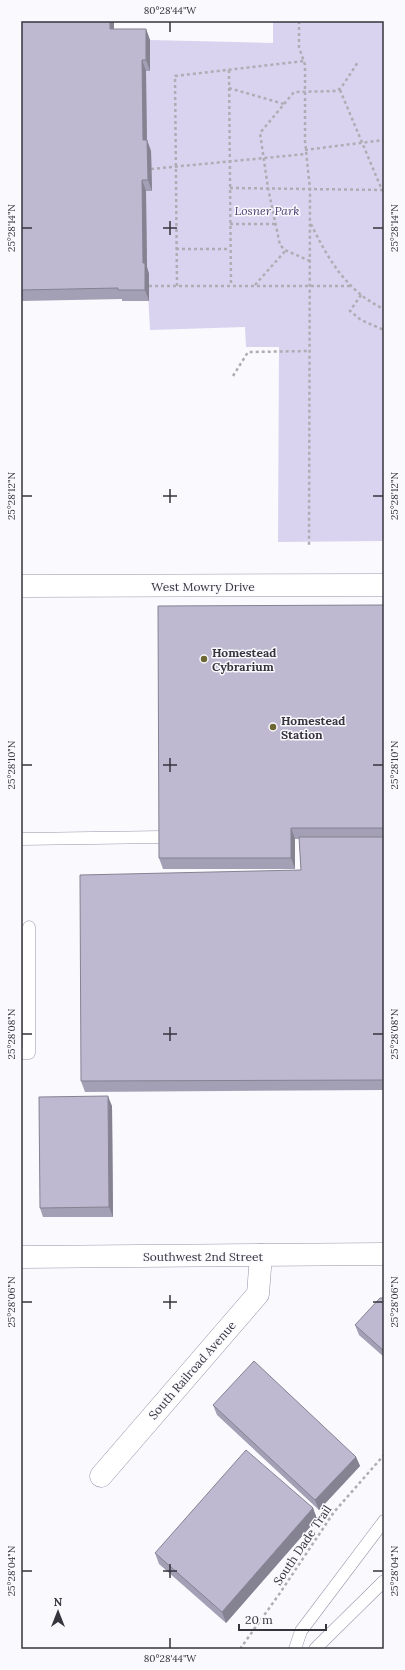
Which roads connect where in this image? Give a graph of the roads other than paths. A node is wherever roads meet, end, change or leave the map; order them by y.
1 (384, 585) edge
2 (21, 586) edge
3 (163, 837) edge
4 (21, 839) edge
5 (29, 927) dead end
6 (21, 1053) edge
7 (384, 1254) edge
8 (261, 1255) junction
9 (21, 1257) edge
10 (101, 1476) dead end
11 (384, 1521) edge
12 (384, 1581) edge
13 (295, 1649) edge
14 (315, 1649) edge

1 - 2 street, West Mowry Drive
3 - 4 lane
5 - 6 lane
7 - 8 street, Southwest 2nd Street
8 - 9 street, Southwest 2nd Street
8 - 10 street, South Railroad Avenue
11 - 13 lane
12 - 14 lane

